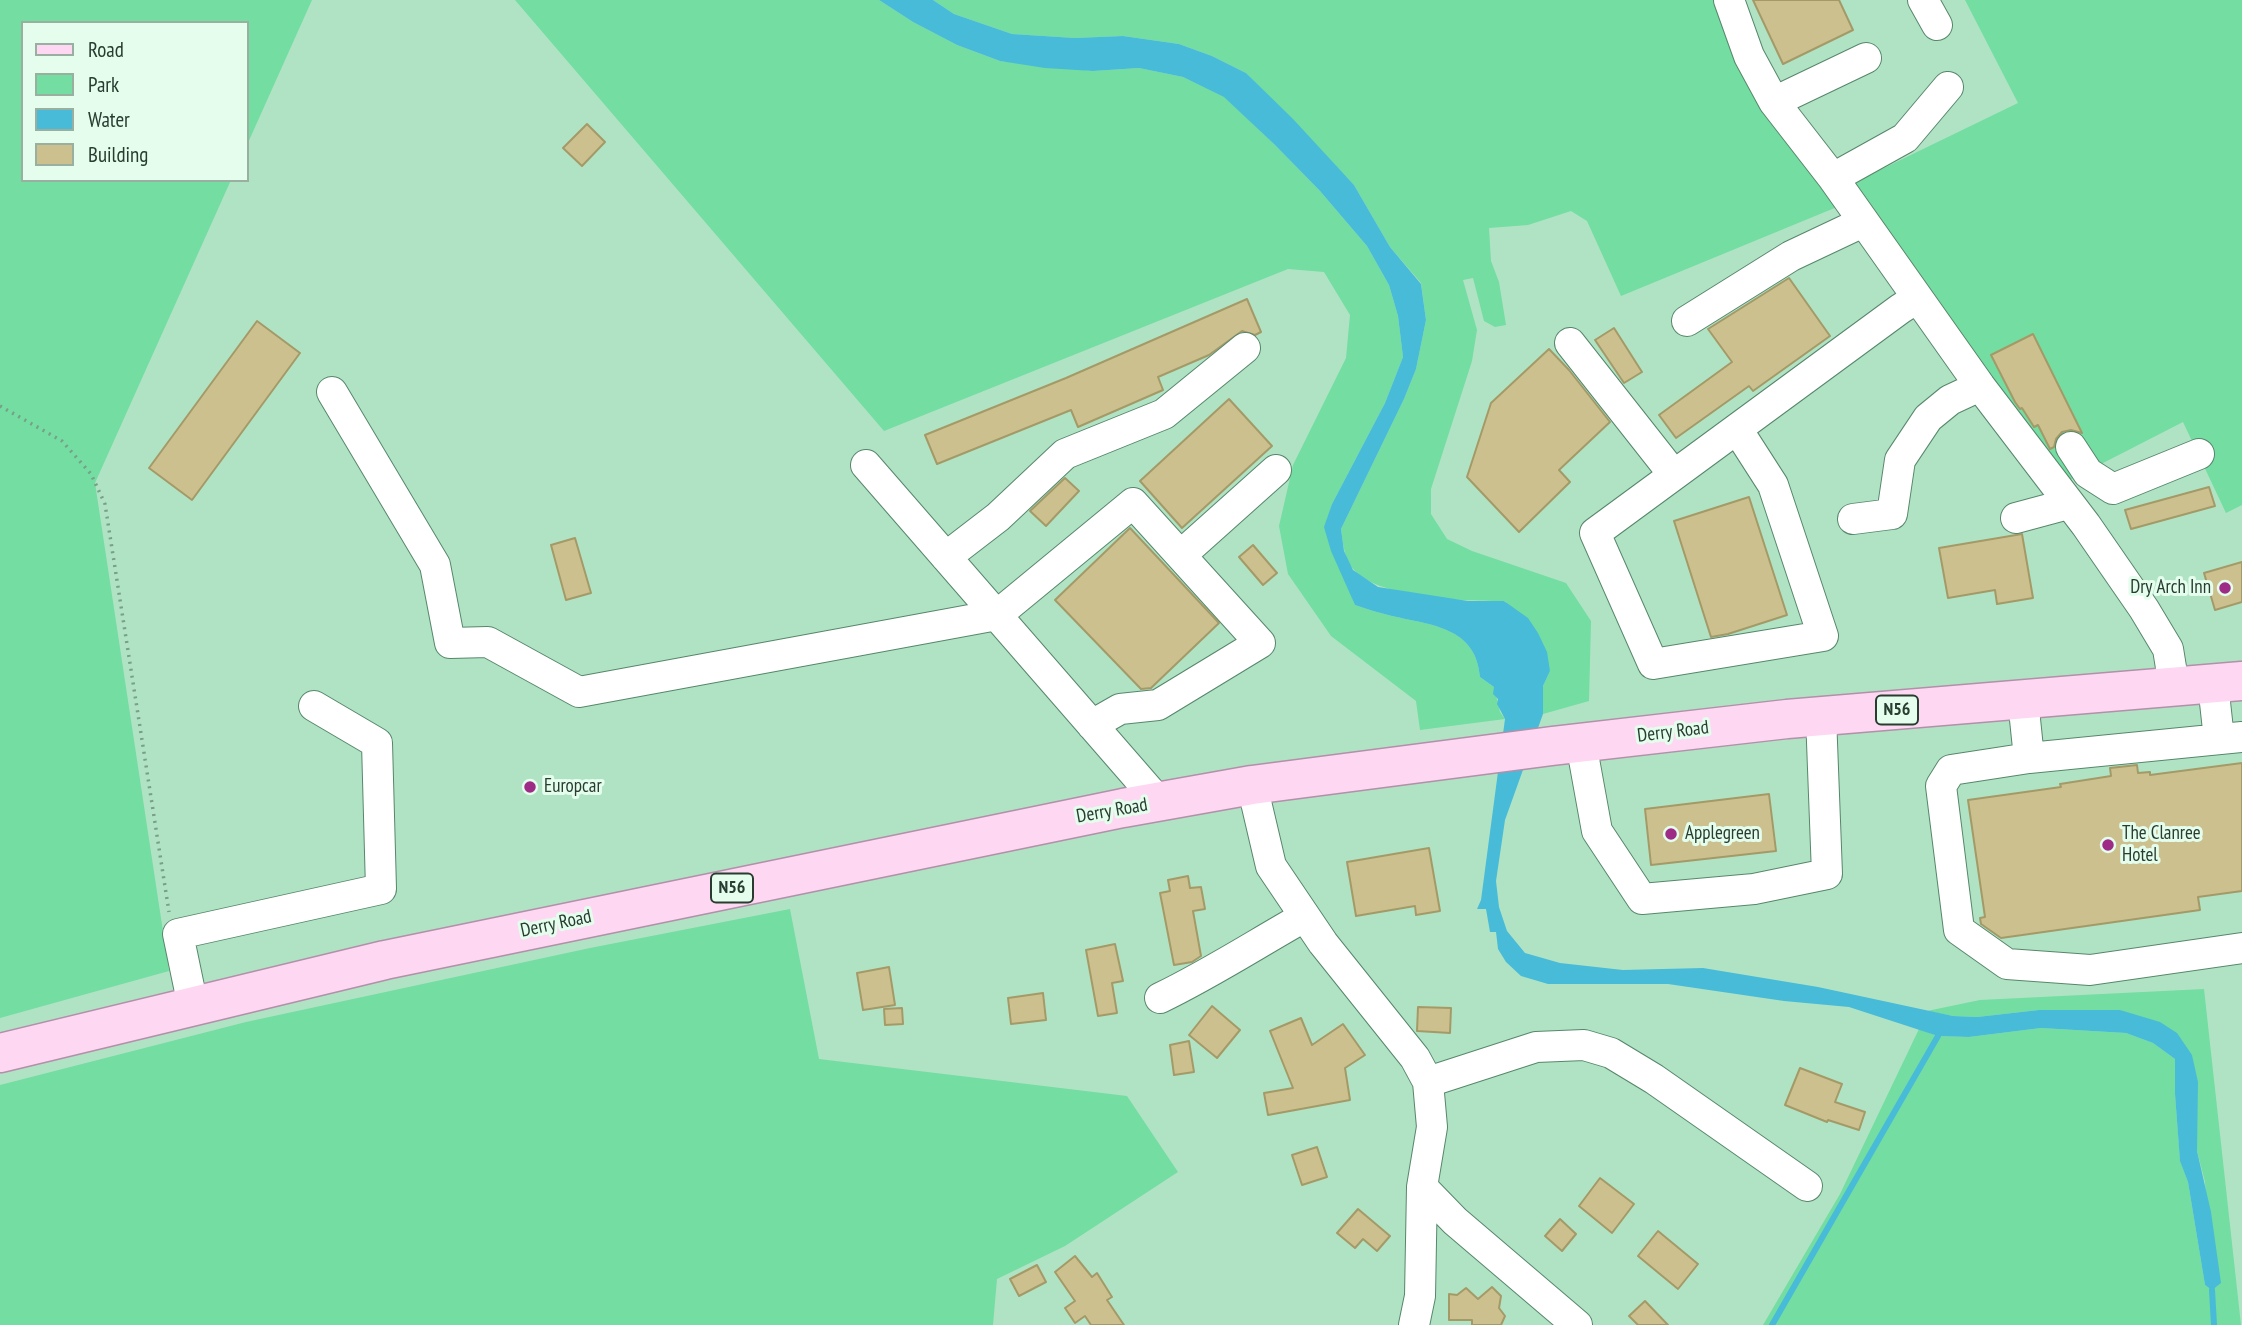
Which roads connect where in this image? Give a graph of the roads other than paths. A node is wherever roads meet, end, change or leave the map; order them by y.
1 (1729, 0) edge
2 (1866, 58) dead end
3 (1948, 87) dead end
4 (1774, 102) junction
5 (1833, 178) junction
6 (1863, 222) junction
7 (1917, 298) junction
8 (1687, 321) dead end
9 (1570, 343) dead end
10 (1245, 348) dead end
11 (1980, 386) junction
12 (332, 392) dead end
13 (1737, 429) junction
14 (2071, 447) dead end
15 (2199, 454) dead end
16 (866, 465) dead end
17 (1276, 470) dead end
18 (1674, 475) junction
19 (2113, 489) junction
20 (2068, 504) junction
21 (2015, 518) dead end
22 (1853, 519) dead end
23 (2089, 530) junction
24 (1181, 555) junction
25 (946, 557) junction
26 (997, 615) junction
27 (2227, 682) edge
28 (2174, 686) junction
29 (2023, 701) junction
30 (314, 706) dead end
31 (1821, 716) junction
32 (1092, 725) junction
33 (2231, 738) edge
34 (1567, 744) junction
35 (2029, 758) junction
36 (1252, 785) junction
37 (1160, 803) junction
38 (1304, 917) junction
39 (2242, 948) edge
40 (1160, 998) dead end
41 (193, 1006) junction
42 (0, 1053) edge
43 (1428, 1082) junction
44 (1807, 1186) dead end
45 (1422, 1188) junction
46 (1414, 1325) edge
47 (1577, 1325) edge

1 - 4 street
2 - 4 street
3 - 5 street
4 - 5 street
5 - 6 street
6 - 7 street
6 - 8 street
7 - 11 street
7 - 13 street
9 - 18 street
10 - 25 street
11 - 20 street
11 - 22 street
12 - 26 street
13 - 18 street
13 - 18 street
14 - 19 street
15 - 19 street
16 - 25 street
17 - 24 street
19 - 23 street
20 - 21 street
20 - 23 street
23 - 28 street
24 - 26 street
24 - 32 street
25 - 26 street
26 - 32 street
27 - 28 main road, Derry Road / N56
27 - 33 street
28 - 29 main road, Derry Road / N56
29 - 31 main road, Derry Road / N56
29 - 35 street
30 - 41 street
31 - 34 main road, Derry Road / N56
31 - 34 street
32 - 37 street
33 - 35 street
34 - 36 main road, Derry Road / N56
35 - 39 street
36 - 37 main road, Derry Road / N56
36 - 38 street
37 - 41 main road, Derry Road / N56
38 - 40 street
38 - 43 street
41 - 42 main road, Derry Road / N56
43 - 44 street
43 - 45 street
45 - 46 street
45 - 47 street

